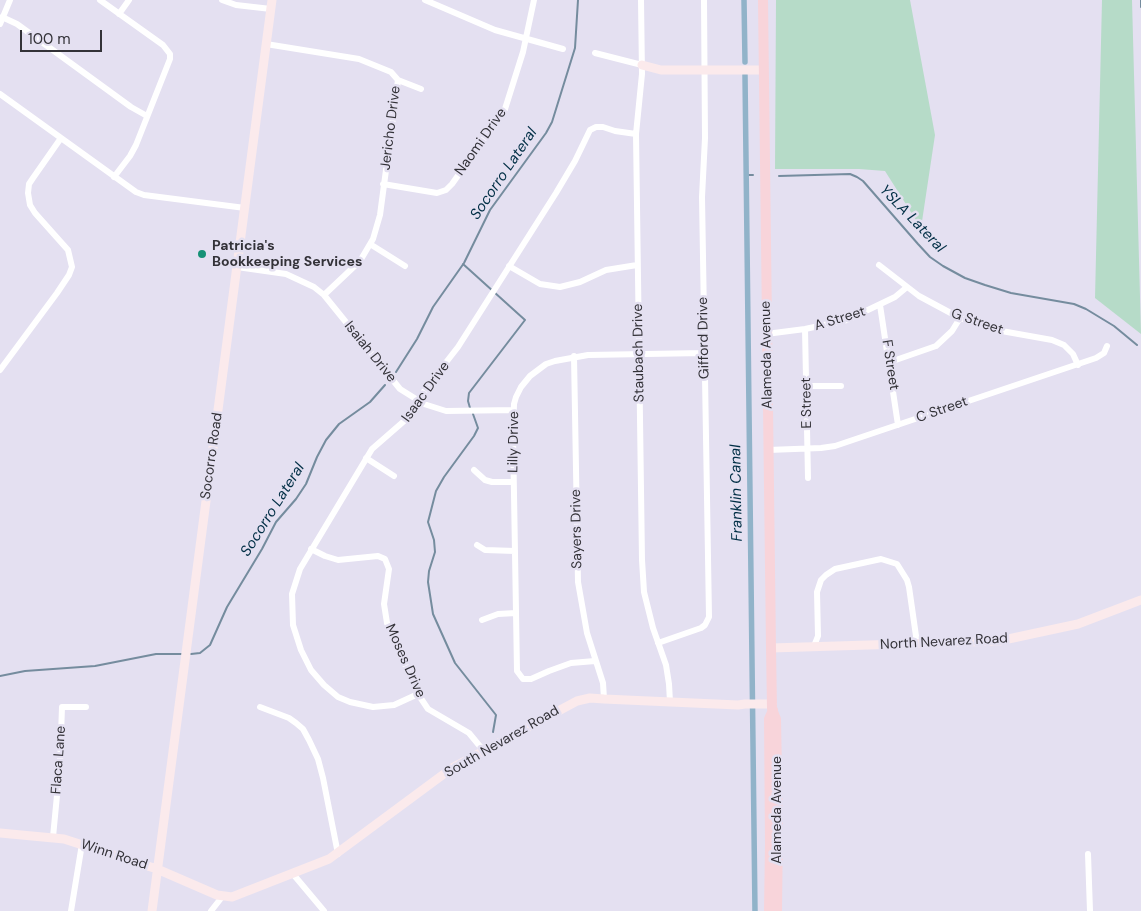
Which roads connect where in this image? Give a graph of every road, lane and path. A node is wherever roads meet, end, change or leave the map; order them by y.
1 (10, 0) edge
2 (100, 0) edge
3 (129, 0) edge
4 (222, 0) edge
5 (425, 0) edge
6 (534, 0) edge
7 (641, 0) edge
8 (704, 0) edge
9 (763, 0) edge
10 (272, 5) edge
11 (119, 14) junction
12 (1, 20) edge
13 (526, 39) junction
14 (266, 44) junction
15 (563, 49) dead end
16 (594, 52) dead end
17 (642, 65) junction
18 (705, 70) junction
19 (763, 70) junction
20 (398, 80) junction
21 (421, 89) dead end
22 (0, 94) edge
23 (147, 116) junction
24 (636, 134) junction
25 (61, 138) junction
26 (114, 177) junction
27 (383, 184) junction
28 (245, 208) junction
29 (370, 244) junction
30 (637, 265) junction
31 (879, 265) dead end
32 (405, 266) dead end
33 (510, 266) junction
34 (237, 267) junction
35 (906, 287) junction
36 (324, 295) junction
37 (880, 305) junction
38 (960, 318) junction
39 (805, 329) junction
40 (766, 334) junction
41 (1107, 346) dead end
42 (704, 353) junction
43 (639, 354) junction
44 (574, 356) junction
45 (890, 362) junction
46 (1078, 365) junction
47 (0, 370) edge
48 (807, 386) junction
49 (841, 386) dead end
50 (419, 401) junction
51 (514, 410) junction
52 (898, 425) junction
53 (808, 448) junction
54 (768, 450) junction
55 (366, 458) junction
56 (474, 470) dead end
57 (394, 476) dead end
58 (808, 478) dead end
59 (513, 482) junction
60 (476, 545) dead end
61 (311, 549) junction
62 (515, 551) junction
63 (1141, 600) edge
64 (516, 613) junction
65 (482, 620) dead end
66 (658, 643) junction
67 (917, 643) junction
68 (814, 646) junction
69 (771, 648) junction
70 (595, 661) junction
71 (418, 694) junction
72 (604, 699) junction
73 (670, 702) junction
74 (770, 706) junction
75 (86, 707) dead end
76 (260, 707) dead end
77 (483, 750) junction
78 (0, 833) edge
79 (53, 837) junction
80 (82, 844) junction
81 (338, 854) junction
82 (1088, 854) dead end
83 (157, 869) junction
84 (293, 874) junction
85 (222, 896) junction
86 (71, 911) edge
87 (152, 911) edge
88 (212, 911) edge
89 (324, 911) edge
90 (769, 911) edge
91 (777, 911) edge
92 (1090, 911) edge

1 - 12 street
2 - 11 street
3 - 11 street
4 - 10 street
5 - 13 street
6 - 13 street, Naomi Drive
7 - 17 street, Staubach Drive
8 - 18 street, Gifford Drive
9 - 19 main road, Alameda Avenue
10 - 14 street, Socorro Road
11 - 23 street
12 - 23 street
13 - 15 street
13 - 27 street, Naomi Drive
14 - 20 street, Jericho Drive
14 - 28 street, Socorro Road
16 - 17 street
17 - 18 street
17 - 24 street, Staubach Drive
18 - 19 street
18 - 42 street, Gifford Drive
19 - 40 main road, Alameda Avenue
20 - 21 street
20 - 27 street, Jericho Drive
22 - 25 street
23 - 26 street
24 - 30 street, Staubach Drive
24 - 33 street, Isaac Drive
25 - 26 street
25 - 47 street
26 - 28 street
27 - 29 street, Jericho Drive
28 - 34 street, Socorro Road
29 - 32 street
29 - 36 street, Jericho Drive
30 - 33 street
30 - 43 street, Staubach Drive
31 - 35 street, G Street
33 - 50 street, Isaac Drive
34 - 36 street, Isaiah Drive
34 - 83 street, Socorro Road
35 - 37 street, A Street
35 - 38 street, G Street
36 - 50 street, Isaiah Drive
37 - 39 street, A Street
37 - 45 street, F Street
38 - 45 street
38 - 46 street, G Street
39 - 40 street, A Street
39 - 48 street, E Street
40 - 54 main road, Alameda Avenue
41 - 46 street, C Street
42 - 43 street, Lilly Drive
42 - 66 street, Gifford Drive
43 - 44 street, Lilly Drive
43 - 66 street, Staubach Drive
44 - 51 street, Lilly Drive
44 - 70 street, Sayers Drive
45 - 52 street, F Street
46 - 52 street, C Street
48 - 49 street
48 - 53 street, E Street
50 - 51 street, Isaiah Drive
50 - 55 street, Isaac Drive
51 - 59 street, Lilly Drive
52 - 53 street, C Street
53 - 54 street, C Street
53 - 58 street, E Street
54 - 69 main road, Alameda Avenue
55 - 57 street
55 - 61 street, Isaac Drive
56 - 59 street, Lilly Drive
59 - 62 street, Lilly Drive
60 - 62 street
61 - 71 street, Moses Drive
61 - 71 street, Isaac Drive
62 - 64 street, Lilly Drive
63 - 67 street, North Nevarez Road
64 - 65 street
64 - 70 street, Lilly Drive
66 - 73 street, Staubach Drive
67 - 68 street, North Nevarez Road
67 - 68 street
68 - 69 street, North Nevarez Road
69 - 74 main road, Alameda Avenue
70 - 72 street, Sayers Drive
71 - 77 street, Moses Drive
72 - 73 street, South Nevarez Road
72 - 77 street, South Nevarez Road
73 - 74 street, South Nevarez Road
74 - 90 main road, Alameda Avenue
74 - 91 main road, Alameda Avenue
75 - 79 street, Flaca Lane
76 - 81 street
77 - 81 street, South Nevarez Road
78 - 79 street, Winn Road
79 - 80 street, Winn Road
80 - 83 street, Winn Road
80 - 86 street
81 - 84 street, South Nevarez Road
82 - 92 street
83 - 85 street, Winn Road
83 - 87 street, Socorro Road
84 - 85 street, South Nevarez Road
84 - 89 street
85 - 88 street

